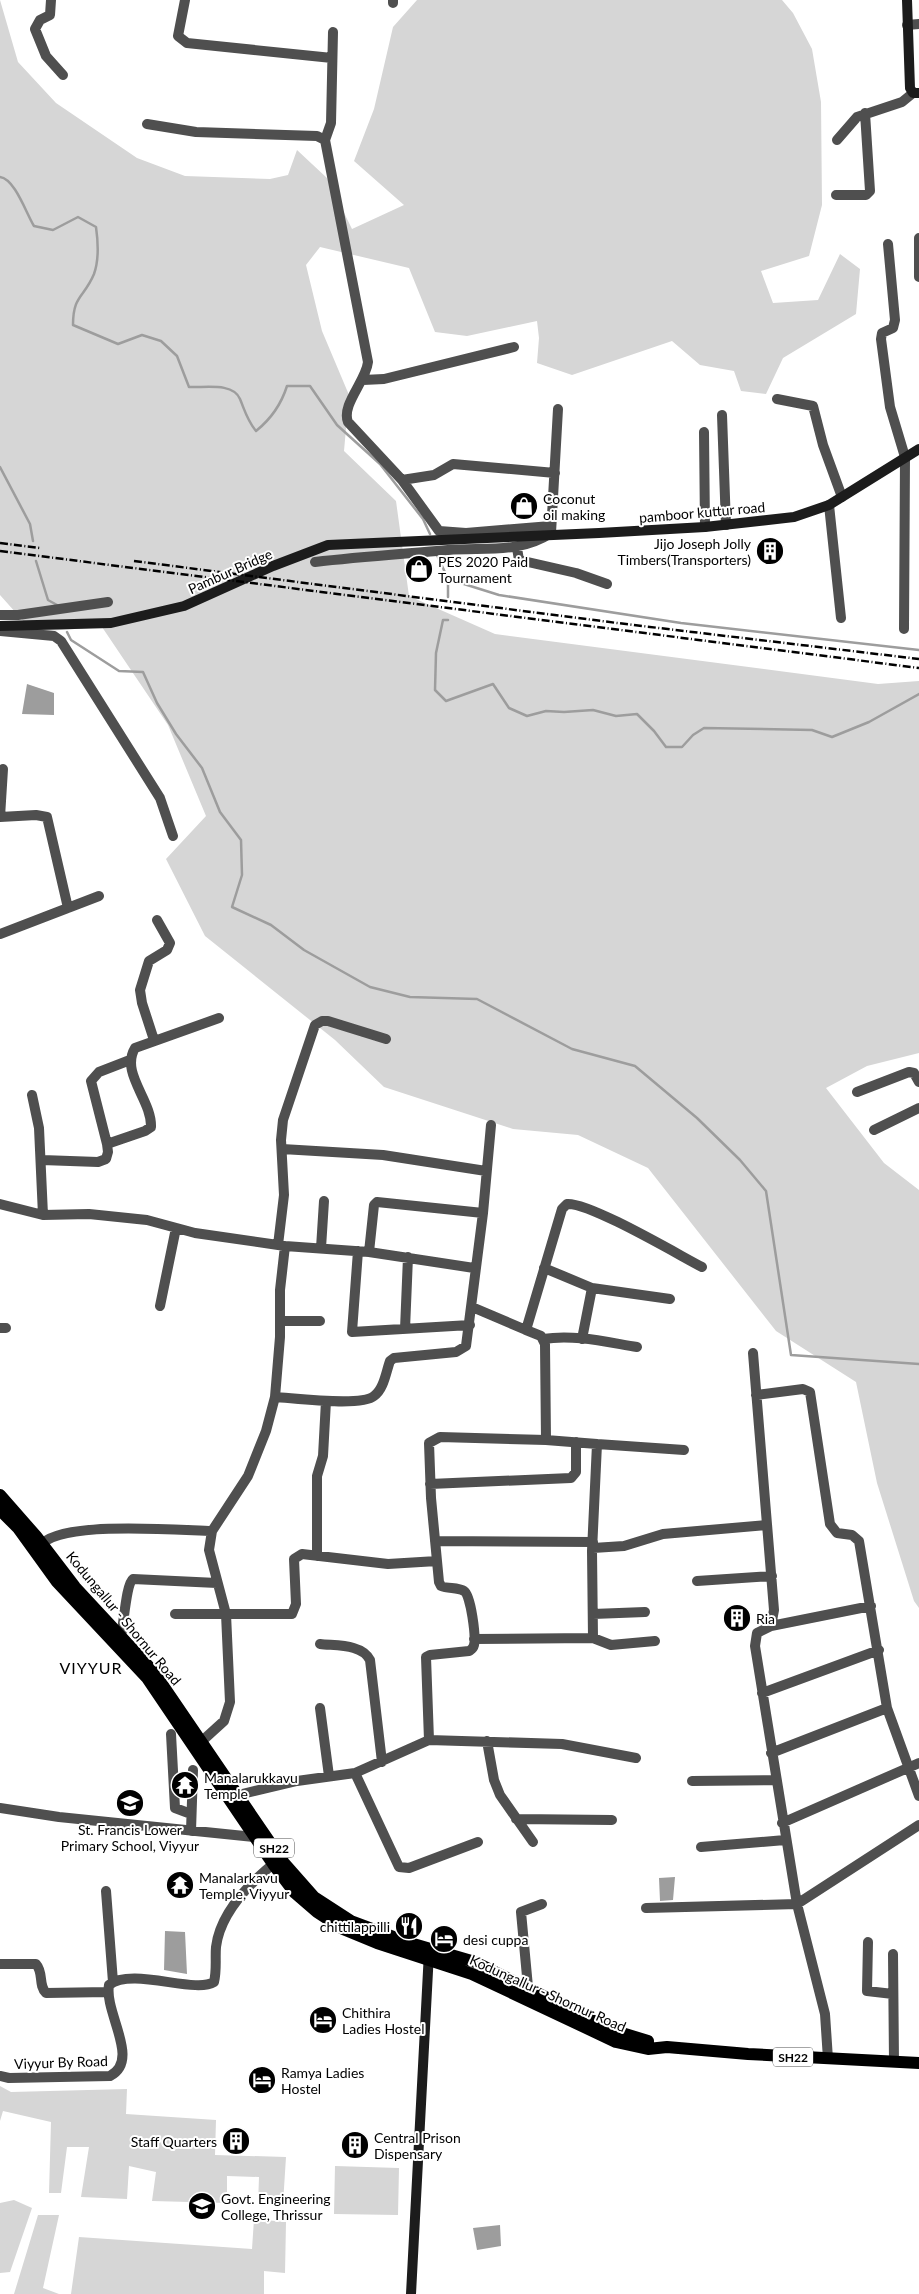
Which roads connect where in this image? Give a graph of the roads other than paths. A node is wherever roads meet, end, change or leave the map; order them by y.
1 (51, 0) edge
2 (185, 0) edge
3 (907, 0) edge
4 (919, 24) edge
5 (907, 25) junction
6 (333, 32) dead end
7 (332, 58) junction
8 (63, 75) dead end
9 (916, 93) edge
10 (865, 113) junction
11 (147, 124) dead end
12 (325, 140) junction
13 (836, 140) dead end
14 (836, 196) dead end
15 (919, 238) edge
16 (888, 244) dead end
17 (919, 278) edge
18 (514, 348) dead end
19 (363, 380) junction
20 (777, 399) dead end
21 (558, 409) dead end
22 (722, 415) dead end
23 (704, 432) dead end
24 (919, 449) edge
25 (905, 457) junction
26 (555, 473) junction
27 (402, 480) junction
28 (842, 497) junction
29 (829, 505) junction
30 (726, 525) junction
31 (705, 527) junction
32 (551, 530) junction
33 (470, 539) joint
34 (517, 548) junction
35 (315, 562) dead end
36 (607, 584) dead end
37 (108, 602) dead end
38 (0, 614) edge
39 (841, 618) dead end
40 (0, 626) edge
41 (904, 629) dead end
42 (0, 631) edge
43 (3, 769) dead end
44 (0, 817) edge
45 (173, 836) dead end
46 (99, 896) dead end
47 (68, 908) junction
48 (157, 920) dead end
49 (0, 934) edge
50 (219, 1018) dead end
51 (386, 1039) dead end
52 (154, 1040) junction
53 (130, 1060) junction
54 (919, 1082) edge
55 (856, 1092) dead end
56 (32, 1095) dead end
57 (919, 1108) edge
58 (491, 1124) dead end
59 (874, 1130) dead end
60 (107, 1144) junction
61 (282, 1149) junction
62 (42, 1160) junction
63 (486, 1171) junction
64 (324, 1201) dead end
65 (0, 1204) edge
66 (484, 1213) junction
67 (42, 1216) junction
68 (176, 1228) junction
69 (282, 1245) junction
70 (322, 1248) junction
71 (358, 1251) junction
72 (369, 1252) junction
73 (408, 1257) junction
74 (702, 1267) dead end
75 (474, 1268) junction
76 (544, 1268) junction
77 (592, 1288) junction
78 (670, 1299) dead end
79 (160, 1306) dead end
80 (472, 1307) junction
81 (280, 1321) junction
82 (320, 1321) dead end
83 (470, 1325) junction
84 (405, 1329) junction
85 (526, 1330) junction
86 (544, 1339) junction
87 (582, 1339) junction
88 (637, 1346) dead end
89 (753, 1353) dead end
90 (756, 1395) junction
91 (275, 1396) junction
92 (326, 1401) junction
93 (546, 1440) junction
94 (576, 1442) junction
95 (597, 1444) junction
96 (684, 1450) dead end
97 (430, 1484) junction
98 (0, 1495) edge
99 (0, 1510) edge
100 (766, 1525) junction
101 (212, 1531) junction
102 (435, 1541) junction
103 (43, 1543) junction
104 (593, 1545) junction
105 (317, 1556) junction
106 (437, 1561) junction
107 (772, 1576) junction
108 (697, 1581) dead end
109 (217, 1583) junction
110 (871, 1606) junction
111 (645, 1612) dead end
112 (175, 1614) dead end
113 (226, 1614) junction
114 (593, 1614) junction
115 (771, 1626) junction
116 (121, 1635) junction
117 (593, 1638) junction
118 (474, 1639) junction
119 (655, 1641) dead end
120 (320, 1644) dead end
121 (879, 1650) junction
122 (762, 1693) junction
123 (320, 1708) dead end
124 (887, 1708) junction
125 (170, 1734) dead end
126 (429, 1740) junction
127 (202, 1741) junction
128 (487, 1742) junction
129 (771, 1753) junction
130 (636, 1758) dead end
131 (382, 1762) junction
132 (919, 1763) edge
133 (908, 1768) junction
134 (193, 1770) dead end
135 (355, 1774) junction
136 (329, 1776) junction
137 (775, 1780) junction
138 (692, 1781) dead end
139 (238, 1795) junction
140 (919, 1796) edge
141 (0, 1808) edge
142 (192, 1814) junction
143 (516, 1819) junction
144 (612, 1820) dead end
145 (782, 1824) junction
146 (919, 1825) edge
147 (191, 1832) junction
148 (254, 1837) junction
149 (785, 1840) junction
150 (478, 1842) dead end
151 (532, 1842) dead end
152 (267, 1847) junction
153 (701, 1847) dead end
154 (273, 1864) junction
155 (106, 1891) dead end
156 (542, 1904) dead end
157 (797, 1904) junction
158 (646, 1908) dead end
159 (868, 1942) dead end
160 (428, 1953) junction
161 (893, 1954) dead end
162 (0, 1964) edge
163 (110, 1987) junction
164 (528, 1987) junction
165 (893, 1994) junction
166 (666, 2048) junction
167 (828, 2059) junction
168 (894, 2062) junction
169 (919, 2064) edge
170 (0, 2076) edge
171 (411, 2294) edge

1 - 8 street
2 - 7 street
3 - 5 main road
4 - 5 street
5 - 9 main road
6 - 7 street
7 - 12 street
9 - 10 street
10 - 13 street
10 - 14 street
11 - 12 street
12 - 19 street
15 - 17 street
16 - 25 street
18 - 19 street
19 - 27 street
20 - 28 street
21 - 26 street
22 - 30 street
23 - 31 street
24 - 25 main road, pamboor kuttur road
25 - 28 main road, pamboor kuttur road
25 - 41 street
26 - 27 street
26 - 32 street
27 - 32 street
28 - 29 main road, pamboor kuttur road
29 - 30 main road, pamboor kuttur road
29 - 39 street
30 - 31 main road, pamboor kuttur road
31 - 32 main road, pamboor kuttur road
32 - 33 main road, pamboor kuttur road
32 - 34 street
33 - 40 main road, Pambur Bridge
34 - 35 street
34 - 36 street
37 - 38 street
42 - 45 street
43 - 44 street
44 - 47 street
46 - 47 street
47 - 49 street
48 - 52 street
50 - 52 street
51 - 61 street
52 - 53 street
53 - 60 street
53 - 60 street
54 - 55 street
56 - 62 street
57 - 59 street
58 - 63 street
60 - 62 street
61 - 63 street
61 - 69 street
62 - 67 street
63 - 66 street
64 - 70 street
65 - 67 street
66 - 72 street
66 - 75 street
67 - 68 street
68 - 69 street
68 - 79 street
69 - 70 street
69 - 81 street
70 - 71 street
71 - 72 street
71 - 84 street
72 - 73 street
73 - 75 street
73 - 84 street
74 - 76 street
75 - 80 street
76 - 77 street
76 - 85 street
77 - 78 street
77 - 87 street
80 - 83 street
80 - 85 street
81 - 82 street
81 - 91 street
83 - 84 street
83 - 92 street
85 - 86 street
86 - 87 street
86 - 93 street
87 - 88 street
89 - 90 street
90 - 100 street
90 - 110 street
91 - 92 street
91 - 101 street
92 - 105 street
93 - 94 street
93 - 97 street
94 - 95 street
94 - 97 street
95 - 96 street
95 - 104 street
97 - 102 street
98 - 103 main road, Kodungallur - Shornur Road / SH22
99 - 148 main road, Kodungallur - Shornur Road / SH22
100 - 104 street
100 - 107 street
101 - 103 street
101 - 109 street
102 - 104 street
102 - 106 street
103 - 116 main road, Kodungallur - Shornur Road / SH22
104 - 114 street
105 - 106 street
105 - 113 street
106 - 118 street
107 - 108 street
107 - 115 street
109 - 113 street
109 - 116 street
110 - 115 street
110 - 121 street
111 - 114 street
112 - 113 street
113 - 127 street
114 - 117 street
115 - 122 street
116 - 127 main road, Kodungallur - Shornur Road / SH22
117 - 118 street
117 - 119 street
118 - 126 street
120 - 131 street
121 - 122 street
121 - 124 street
122 - 129 street
123 - 136 street
124 - 129 street
124 - 133 street
125 - 142 street
126 - 128 street
126 - 131 street
127 - 139 main road, Kodungallur - Shornur Road / SH22
128 - 130 street
128 - 143 street
129 - 137 street
131 - 135 street
132 - 133 street
133 - 140 street
133 - 145 street
134 - 142 street
135 - 136 street
135 - 150 street
136 - 139 street
137 - 138 street
137 - 145 street
139 - 152 main road, Kodungallur - Shornur Road / SH22
141 - 147 street
142 - 147 street
143 - 144 street
143 - 151 street
145 - 149 street
146 - 157 street
147 - 148 street
148 - 152 main road, Kodungallur - Shornur Road / SH22
149 - 153 street
149 - 157 street
152 - 154 main road, Kodungallur - Shornur Road / SH22
152 - 160 main road, Kodungallur - Shornur Road / SH22
154 - 160 main road, Kodungallur - Shornur Road / SH22
154 - 163 street
155 - 163 street
156 - 164 street
157 - 158 street
157 - 167 street
159 - 165 street
160 - 164 main road, Kodungallur - Shornur Road / SH22
160 - 166 main road, Kodungallur - Shornur Road / SH22
160 - 171 main road
161 - 165 street
162 - 163 street
163 - 170 street, Viyyur By Road
164 - 166 main road, Kodungallur - Shornur Road / SH22
165 - 168 street
166 - 167 main road, SH22
167 - 168 main road, SH22
168 - 169 main road, SH22

